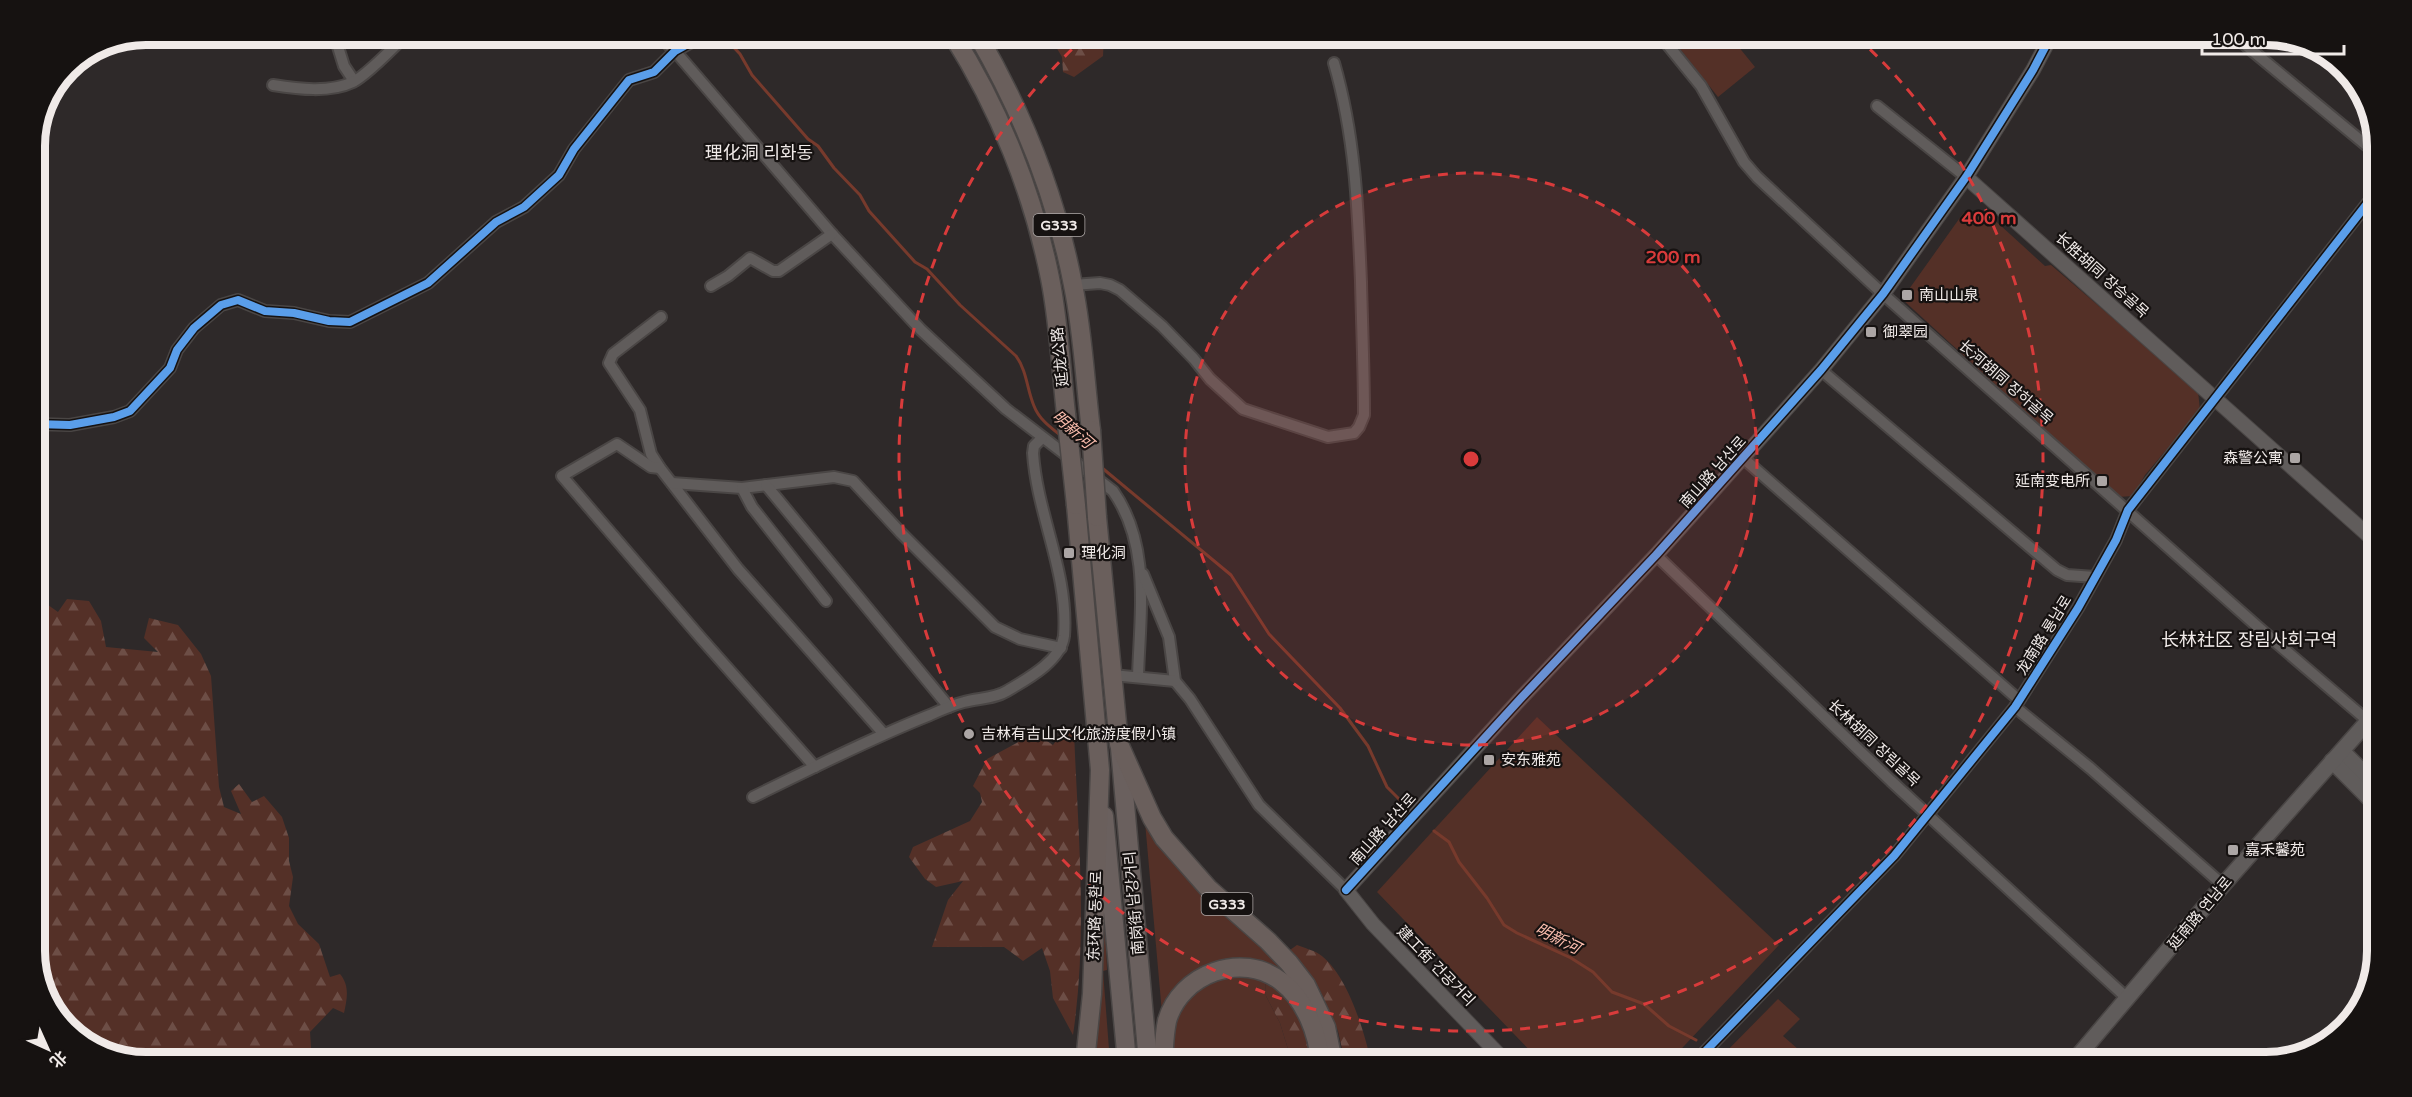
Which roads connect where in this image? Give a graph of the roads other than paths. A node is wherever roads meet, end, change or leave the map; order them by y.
1 (337, 45) edge
2 (395, 45) edge
3 (669, 45) edge
4 (686, 45) edge
5 (958, 45) edge
6 (983, 45) edge
7 (1668, 45) edge
8 (2046, 45) edge
9 (2245, 45) edge
10 (675, 51) junction
11 (1334, 63) dead end
12 (354, 81) junction
13 (273, 85) dead end
14 (1877, 106) dead end
15 (2367, 146) edge
16 (1966, 177) junction
17 (2367, 204) edge
18 (832, 234) junction
19 (1073, 285) junction
20 (711, 286) dead end
21 (1884, 294) junction
22 (661, 318) dead end
23 (1821, 370) junction
24 (2217, 399) junction
25 (45, 424) edge
26 (1042, 438) junction
27 (1743, 458) junction
28 (660, 468) junction
29 (672, 483) junction
30 (766, 485) junction
31 (742, 488) junction
32 (2128, 510) junction
33 (2367, 534) edge
34 (1656, 555) junction
35 (1141, 568) junction
36 (1081, 571) junction
37 (1059, 572) junction
38 (2095, 577) junction
39 (826, 601) dead end
40 (1061, 648) junction
41 (1112, 675) junction
42 (1138, 676) junction
43 (1176, 681) junction
44 (2017, 703) junction
45 (949, 707) junction
46 (2367, 711) edge
47 (2367, 723) edge
48 (883, 733) junction
49 (1119, 744) junction
50 (2337, 756) junction
51 (816, 767) junction
52 (1100, 770) junction
53 (2367, 778) edge
54 (2367, 793) edge
55 (753, 797) dead end
56 (1928, 813) junction
57 (2223, 885) junction
58 (1346, 890) junction
59 (2128, 999) junction
60 (1085, 1052) edge
61 (1126, 1052) edge
62 (1147, 1052) edge
63 (1164, 1052) edge
64 (1318, 1052) edge
65 (1332, 1052) edge
66 (1496, 1052) edge
67 (1710, 1052) edge
68 (2082, 1052) edge

1 - 12 street
2 - 12 street
3 - 10 street
4 - 10 street
5 - 36 highway, 延龙公路 / G333, bridge
6 - 19 highway, 延龙公路 / G333
7 - 21 street, 长河胡同 장하골목
8 - 16 street, 南山路 남산로
9 - 15 street
10 - 18 street
10 - 25 street
11 - 19 street
12 - 13 street
14 - 16 street
16 - 21 street, 南山路 남산로
16 - 24 street, 长胜胡同 장승골목
17 - 24 street, 龙南路 룡남로
18 - 20 street
18 - 26 street
19 - 41 highway, 延龙公路 / G333, bridge
21 - 23 street, 南山路 남산로
21 - 32 street, 长河胡同 장하골목
22 - 28 street
23 - 27 street, 南山路 남산로
23 - 38 street
24 - 32 street, 龙南路 룡남로
24 - 33 street, 长胜胡同 장승골목
26 - 35 street
26 - 37 street
27 - 34 street, 南山路 남산로
27 - 44 street
28 - 29 street
28 - 51 street
29 - 31 street
29 - 48 street
30 - 31 street
30 - 40 street
30 - 45 street
31 - 39 street
32 - 38 street, 龙南路 룡남로
32 - 46 street, 长河胡同 장하골목
34 - 56 street, 长林胡同 장림골목
34 - 58 street, 南山路 남산로
35 - 42 street
35 - 43 street
36 - 37 street
36 - 52 highway, 延龙公路 / G333
37 - 40 street
38 - 44 street, 龙南路 룡남로
40 - 45 street
41 - 42 street
41 - 49 highway, 延龙公路 / G333
42 - 43 street
43 - 58 street
44 - 56 street, 龙南路 룡남로
44 - 57 street
45 - 48 street
47 - 50 main road, 延南路 연남로
48 - 51 street
49 - 62 main road, 南岗街 남강거리
49 - 65 highway, G333
50 - 53 main road
50 - 54 main road
50 - 57 main road, 延南路 연남로
51 - 55 street
52 - 60 highway, 东环路 동환로 / G333
52 - 61 main road, 南岗街 남강거리
56 - 59 street, 长林胡同 장림골목
56 - 67 street, 龙南路 룡남로
57 - 59 main road, 延南路 연남로
58 - 66 street, 建工街 건공거리
59 - 68 main road, 延南路 연남로
63 - 64 highway

